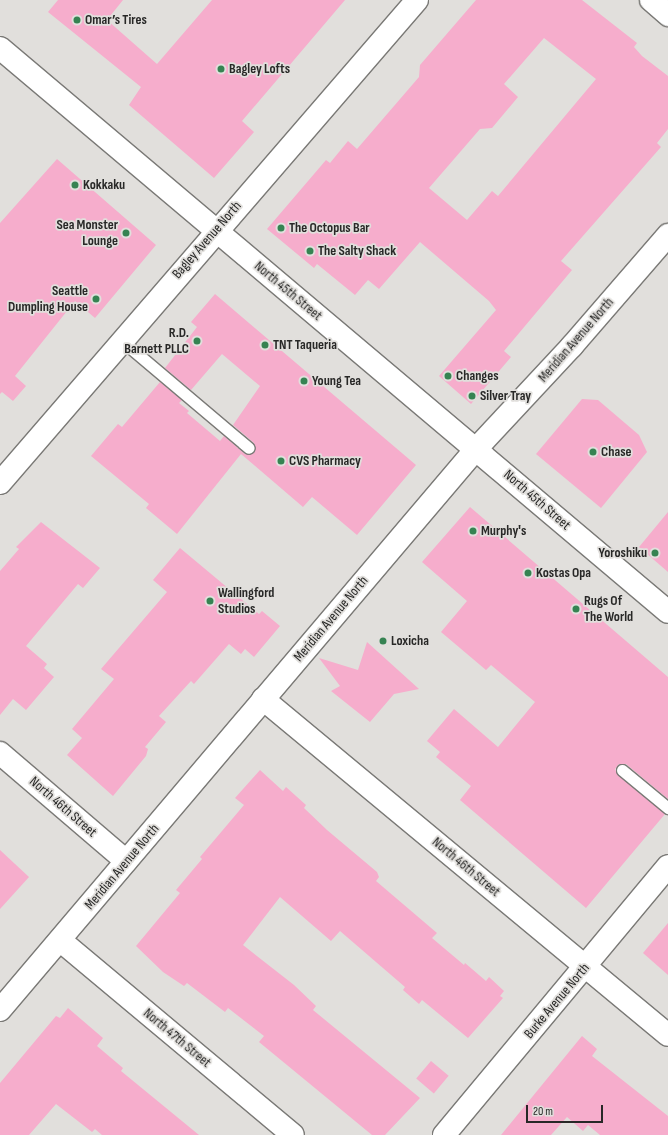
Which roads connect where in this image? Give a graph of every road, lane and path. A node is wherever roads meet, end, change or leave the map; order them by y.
1 (416, 0) edge
2 (651, 0) edge
3 (668, 15) edge
4 (0, 48) edge
5 (216, 230) junction
6 (668, 234) edge
7 (122, 340) junction
8 (249, 448) dead end
9 (476, 449) junction
10 (0, 483) edge
11 (668, 612) edge
12 (263, 699) junction
13 (0, 753) edge
14 (622, 770) dead end
15 (668, 808) edge
16 (126, 861) junction
17 (668, 866) edge
18 (61, 941) junction
19 (585, 967) junction
20 (0, 1010) edge
21 (668, 1035) edge
22 (293, 1135) edge
23 (444, 1135) edge

1 - 5 street, Bagley Avenue North
2 - 3 street
4 - 5 street, North 45th Street
5 - 7 street, Bagley Avenue North
5 - 9 street, North 45th Street
6 - 9 street, Meridian Avenue North
7 - 8 lane
7 - 10 street, Bagley Avenue North
9 - 11 street, North 45th Street
9 - 12 street, Meridian Avenue North
12 - 16 street, Meridian Avenue North
12 - 19 street, North 46th Street
13 - 16 street, North 46th Street
14 - 15 lane
16 - 18 street, Meridian Avenue North
17 - 19 street, Burke Avenue North
18 - 20 street, Meridian Avenue North
18 - 22 street, North 47th Street
19 - 21 street, North 46th Street
19 - 23 street, Burke Avenue North

